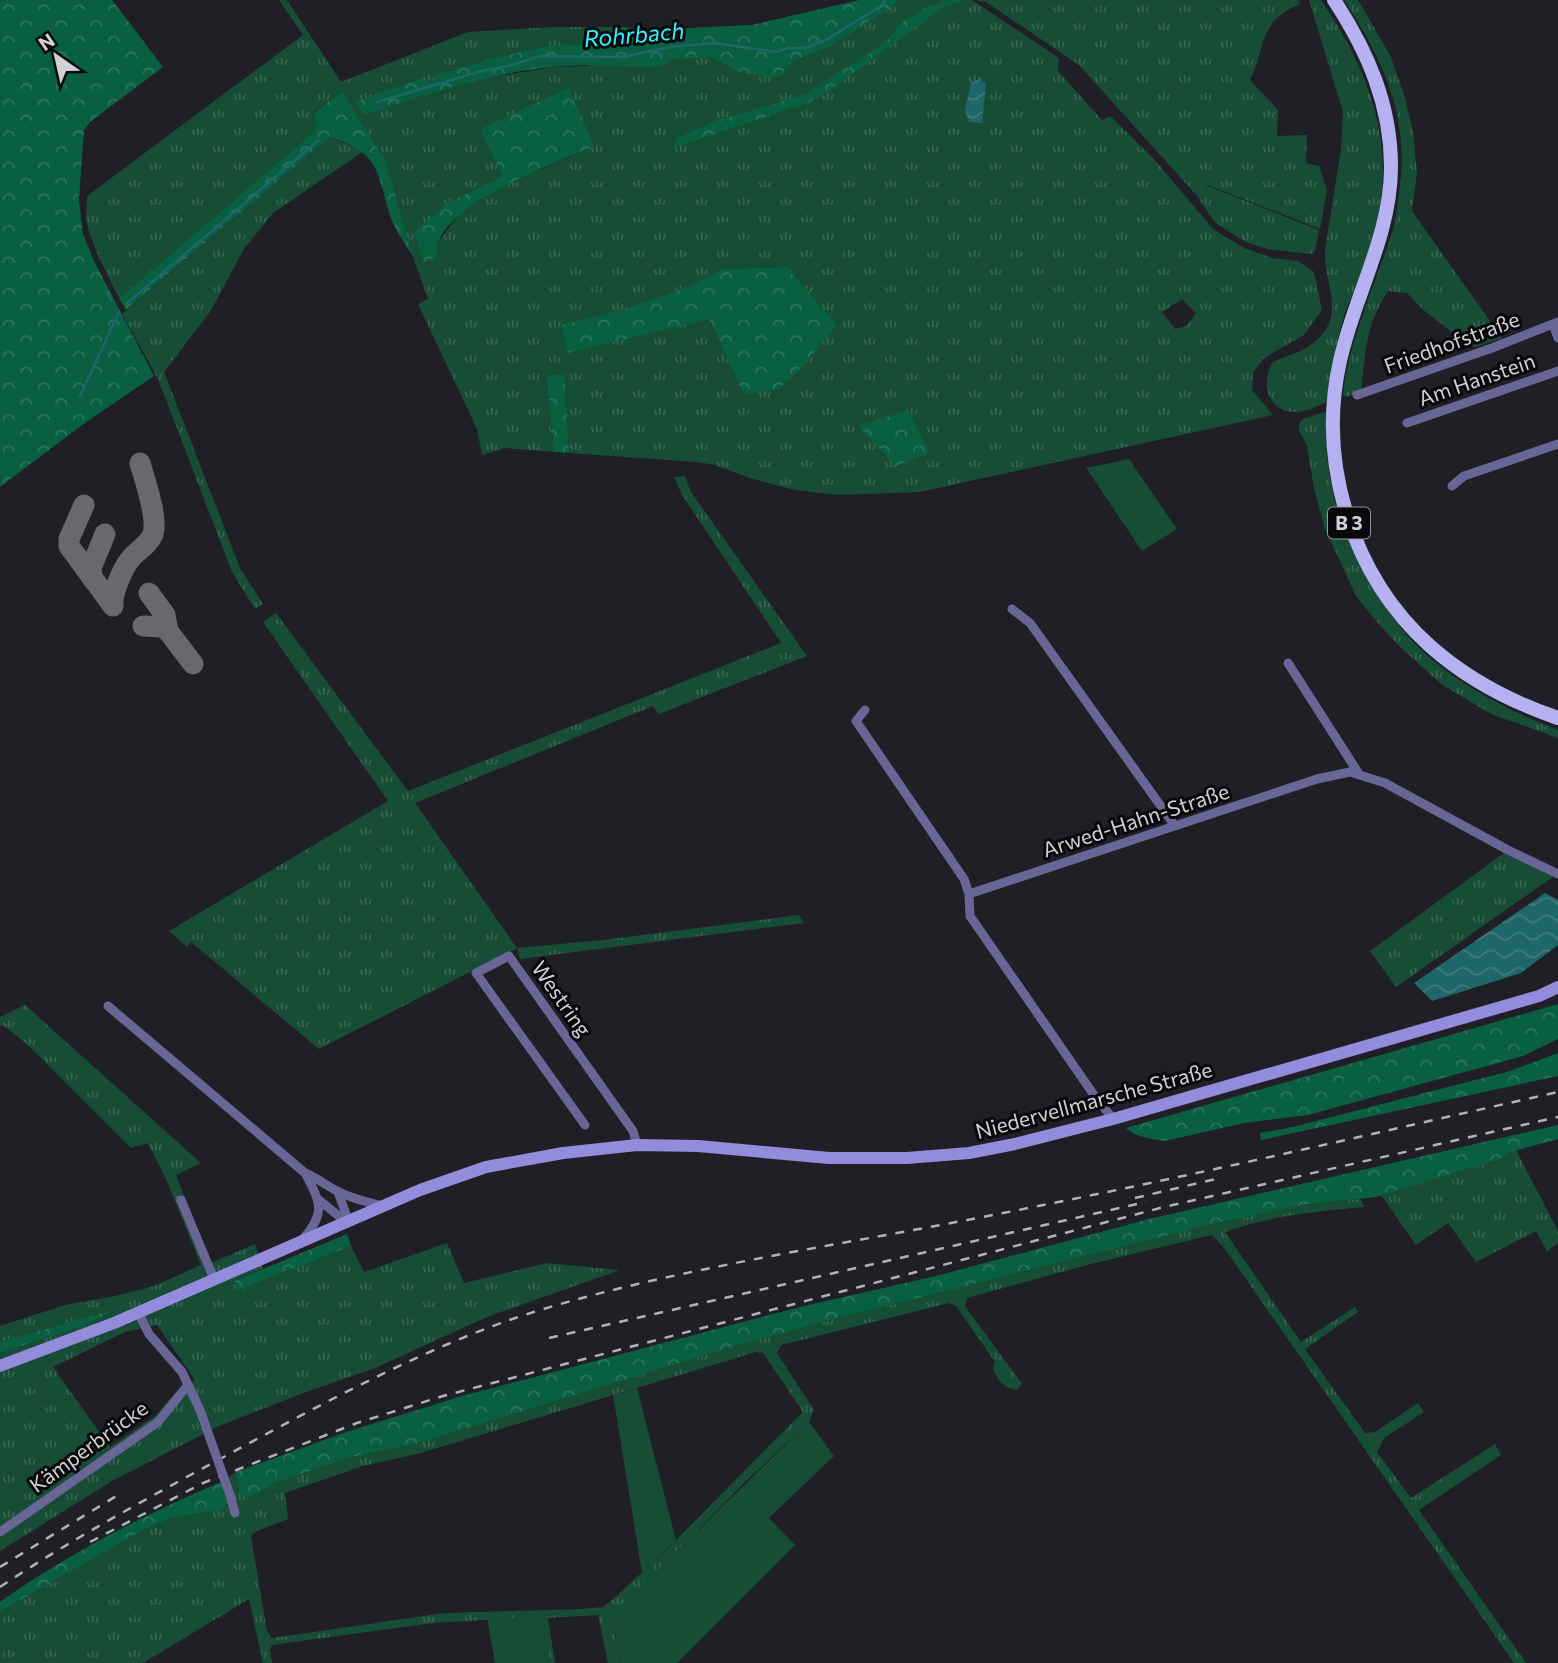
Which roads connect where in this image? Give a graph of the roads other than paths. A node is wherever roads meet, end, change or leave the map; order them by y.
1 (1334, 0) edge
2 (1556, 323) edge
3 (1558, 338) edge
4 (1558, 370) edge
5 (1357, 395) dead end
6 (1407, 423) dead end
7 (1558, 444) edge
8 (1452, 486) dead end
9 (1012, 609) dead end
10 (1288, 663) dead end
11 (865, 710) dead end
12 (1558, 718) edge
13 (1359, 774) junction
14 (1175, 827) junction
15 (1558, 874) edge
16 (969, 894) junction
17 (1558, 987) edge
18 (108, 1006) dead end
19 (1113, 1119) junction
20 (584, 1125) dead end
21 (637, 1145) junction
22 (305, 1173) junction
23 (338, 1192) junction
24 (181, 1200) dead end
25 (319, 1200) junction
26 (382, 1206) junction
27 (345, 1221) junction
28 (301, 1241) junction
29 (214, 1279) junction
30 (138, 1312) junction
31 (0, 1366) edge
32 (187, 1386) junction
33 (235, 1513) dead end
34 (0, 1532) edge

1 - 12 main road, B 3
2 - 3 street
2 - 5 street, Friedhofstraße
4 - 6 street, Am Hanstein
7 - 8 street
9 - 14 street
10 - 13 street
11 - 16 street
13 - 14 street, Arwed-Hahn-Straße
13 - 15 street, Arwed-Hahn-Straße
14 - 16 street, Arwed-Hahn-Straße
16 - 19 street
17 - 19 main road, Niedervellmarsche Straße
18 - 22 street
19 - 21 main road, Niedervellmarsche Straße
20 - 21 street, Westring
21 - 26 main road, Niedervellmarsche Straße
22 - 23 street
22 - 25 street
23 - 26 street
23 - 27 street
24 - 29 street
25 - 27 street
25 - 28 street
26 - 27 main road, Niedervellmarsche Straße
27 - 28 main road, Niedervellmarsche Straße
28 - 29 main road, Niedervellmarsche Straße
29 - 30 main road, Niedervellmarsche Straße
30 - 31 main road, Niedervellmarsche Straße
30 - 32 street
32 - 33 street, bridge
32 - 34 street, Kämperbrücke

